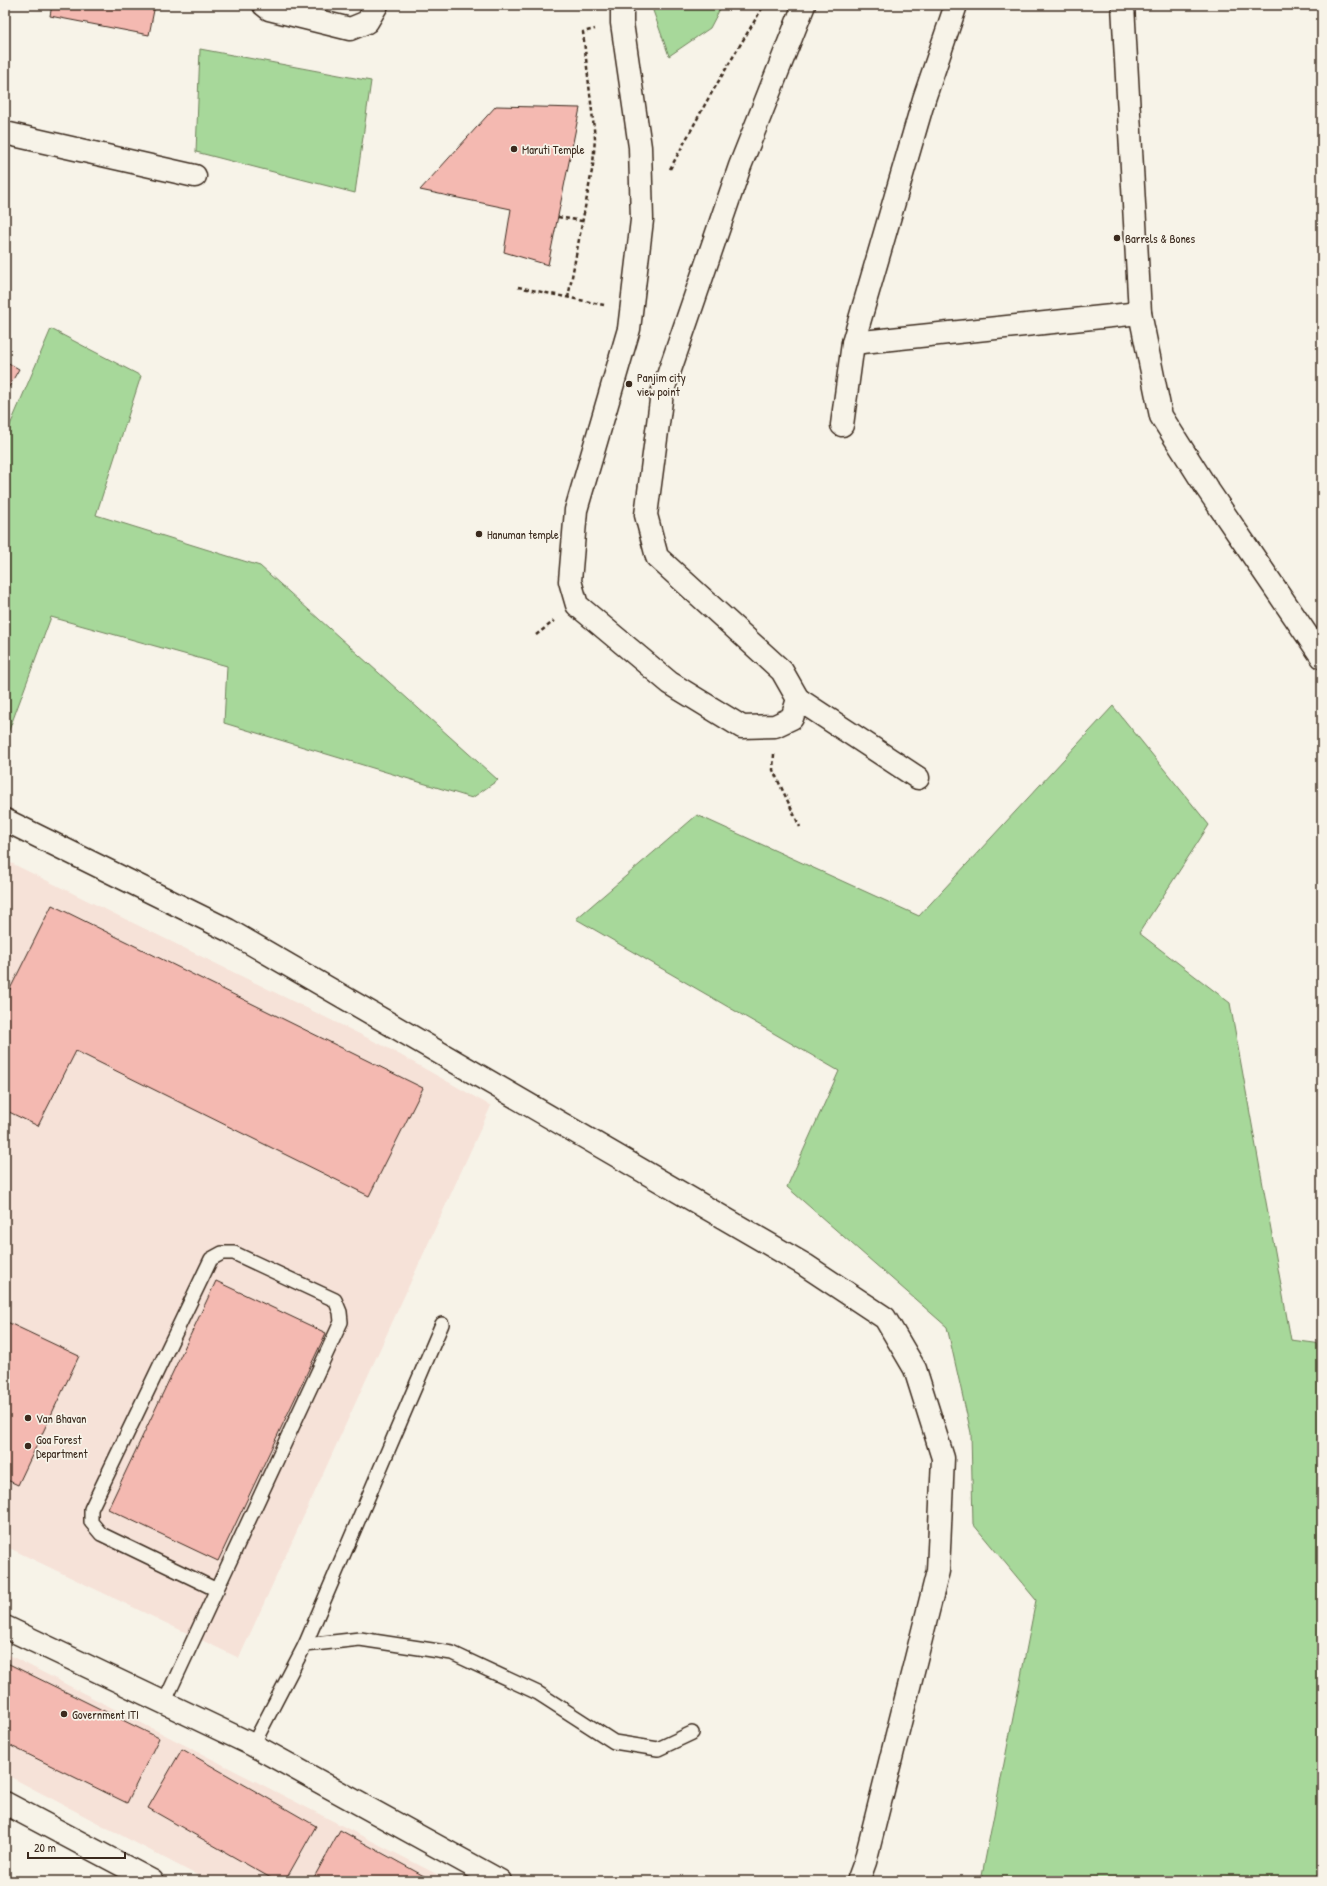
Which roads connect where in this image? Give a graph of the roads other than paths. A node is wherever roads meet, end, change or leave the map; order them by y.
1 (264, 5) edge
2 (377, 5) edge
3 (804, 5) edge
4 (956, 5) edge
5 (1123, 5) edge
6 (622, 14) edge
7 (5, 133) edge
8 (194, 176) dead end
9 (1140, 313) junction
10 (853, 342) junction
11 (842, 425) dead end
12 (1322, 657) edge
13 (798, 699) junction
14 (918, 778) dead end
15 (5, 820) edge
16 (442, 1324) dead end
17 (217, 1590) junction
18 (5, 1628) edge
19 (304, 1644) junction
20 (164, 1703) junction
21 (692, 1733) dead end
22 (253, 1745) junction
23 (5, 1803) edge
24 (152, 1881) edge
25 (500, 1881) edge
26 (858, 1881) edge

1 - 2 street
3 - 13 street
4 - 10 street
5 - 9 street
6 - 13 street
7 - 8 street
9 - 10 street
9 - 12 street
10 - 11 street
13 - 14 street
15 - 26 street
16 - 19 lane
17 - 17 lane
17 - 20 lane
18 - 20 street
19 - 21 lane
19 - 22 lane
20 - 22 street
22 - 25 street
23 - 24 street

